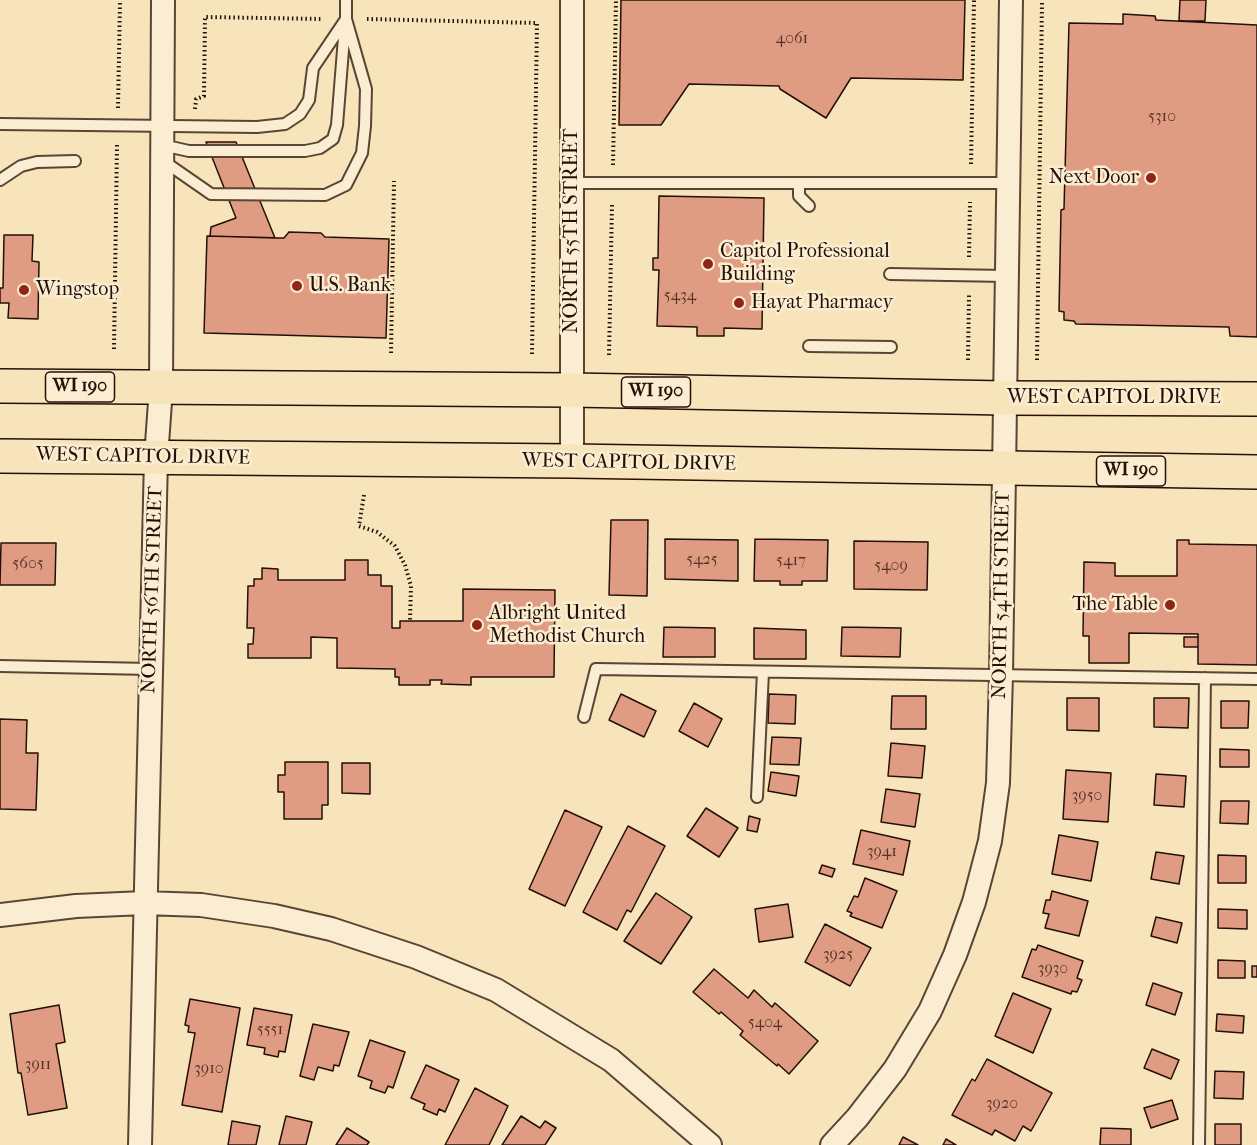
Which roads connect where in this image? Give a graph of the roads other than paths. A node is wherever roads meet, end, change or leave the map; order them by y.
1 (163, 0) edge
2 (346, 0) edge
3 (572, 0) edge
4 (1011, 0) edge
5 (346, 19) junction
6 (0, 124) edge
7 (162, 144) junction
8 (75, 161) dead end
9 (0, 180) edge
10 (572, 183) junction
11 (800, 183) junction
12 (1009, 183) junction
13 (809, 206) dead end
14 (890, 274) dead end
15 (1007, 276) junction
16 (808, 346) dead end
17 (891, 347) dead end
18 (0, 386) edge
19 (161, 388) junction
20 (572, 390) junction
21 (1005, 398) junction
22 (1257, 399) edge
23 (0, 456) edge
24 (156, 458) junction
25 (572, 461) junction
26 (1004, 469) junction
27 (1257, 472) edge
28 (0, 666) edge
29 (151, 669) junction
30 (763, 672) junction
31 (1001, 675) junction
32 (1205, 678) junction
33 (1257, 679) edge
34 (584, 717) dead end
35 (757, 797) dead end
36 (144, 903) junction
37 (0, 915) edge
38 (140, 1145) edge
39 (710, 1145) edge
40 (832, 1145) edge
41 (1199, 1145) edge

1 - 7 street, NORTH 56TH STREET
2 - 5 lane
3 - 10 street, NORTH 55TH STREET
4 - 12 street, NORTH 54TH STREET
5 - 7 lane
5 - 7 lane
5 - 7 lane
6 - 7 lane
7 - 19 street, NORTH 56TH STREET
8 - 9 lane
10 - 11 lane
10 - 20 street, NORTH 55TH STREET
11 - 12 lane
11 - 13 lane
12 - 15 street, NORTH 54TH STREET
14 - 15 lane
15 - 21 street, NORTH 54TH STREET
16 - 17 lane
18 - 19 main road, WEST CAPITOL DRIVE / WI 190
19 - 20 main road, WEST CAPITOL DRIVE / WI 190
19 - 24 street, NORTH 56TH STREET
20 - 21 main road, WEST CAPITOL DRIVE / WI 190
20 - 25 street, NORTH 55TH STREET
21 - 22 main road, WEST CAPITOL DRIVE / WI 190
21 - 26 street, NORTH 54TH STREET
23 - 24 main road, WEST CAPITOL DRIVE / WI 190
24 - 25 main road, WEST CAPITOL DRIVE / WI 190
24 - 29 street, NORTH 56TH STREET
25 - 26 main road, WEST CAPITOL DRIVE / WI 190
26 - 27 main road, WEST CAPITOL DRIVE / WI 190
26 - 31 street, NORTH 54TH STREET
28 - 29 lane
29 - 36 street, NORTH 56TH STREET
30 - 31 lane
30 - 34 lane
30 - 35 lane
31 - 32 lane
31 - 40 street, NORTH 54TH STREET
32 - 33 lane
32 - 41 lane
36 - 37 street
36 - 38 street, NORTH 56TH STREET
36 - 39 street

